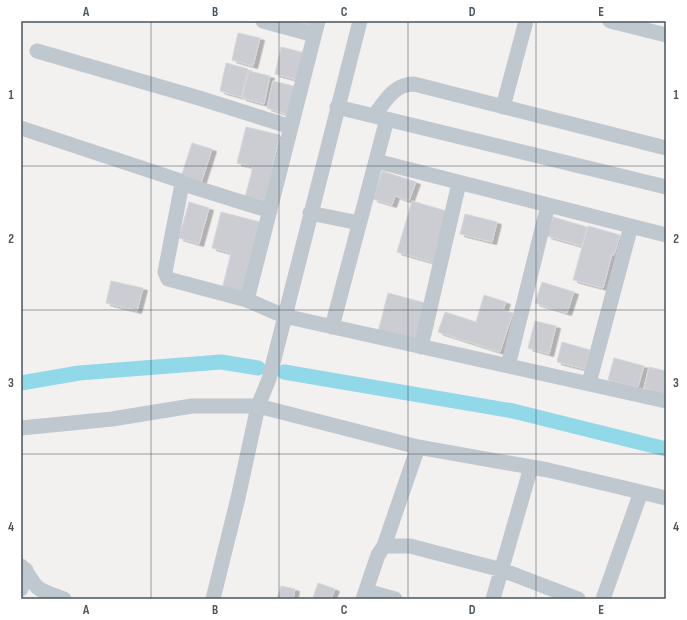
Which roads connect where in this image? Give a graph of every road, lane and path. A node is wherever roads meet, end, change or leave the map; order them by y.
1 (263, 21) edge
2 (360, 21) edge
3 (526, 21) edge
4 (610, 21) edge
5 (316, 28) edge
6 (666, 36) edge
7 (37, 51) dead end
8 (337, 107) junction
9 (503, 107) junction
10 (380, 117) junction
11 (291, 127) junction
12 (21, 128) edge
13 (666, 148) edge
14 (376, 162) junction
15 (459, 182) junction
16 (187, 185) junction
17 (666, 187) edge
18 (548, 205) junction
19 (270, 211) junction
20 (310, 213) junction
21 (359, 224) junction
22 (631, 226) junction
23 (666, 235) edge
24 (247, 300) junction
25 (284, 316) junction
26 (332, 327) junction
27 (421, 347) junction
28 (508, 366) junction
29 (589, 383) junction
30 (666, 401) edge
31 (258, 406) junction
32 (21, 428) edge
33 (418, 448) junction
34 (531, 467) junction
35 (641, 492) junction
36 (666, 498) edge
37 (384, 546) junction
38 (24, 568) edge
39 (502, 570) junction
40 (21, 589) edge
41 (365, 595) edge
42 (64, 599) edge
43 (213, 599) edge
44 (395, 599) edge
45 (493, 599) edge
46 (578, 599) edge
47 (603, 599) edge

1 - 5 street
2 - 8 street
3 - 9 street
4 - 6 street
5 - 11 street
7 - 11 street
8 - 10 street
8 - 20 street
9 - 10 street
9 - 13 street
10 - 14 street
10 - 17 street
11 - 19 street
12 - 16 street
14 - 15 street
14 - 21 street
15 - 18 street
15 - 27 street
16 - 19 street
16 - 24 street
18 - 22 street
18 - 28 street
19 - 24 street
20 - 21 street
20 - 25 street
21 - 26 street
22 - 23 street
22 - 29 street
24 - 25 street
25 - 26 street
25 - 31 street
26 - 27 street
27 - 28 street
28 - 29 street
29 - 30 street
31 - 32 street
31 - 33 street
31 - 43 street
33 - 34 street
33 - 37 street
34 - 35 street
34 - 39 street
35 - 36 street
35 - 47 street
37 - 39 street
37 - 41 street
38 - 40 street
38 - 42 street
39 - 45 street
39 - 46 street
41 - 44 street

